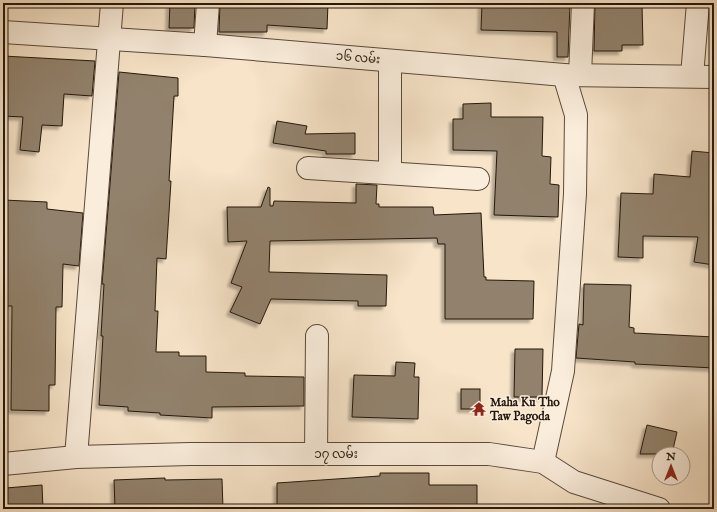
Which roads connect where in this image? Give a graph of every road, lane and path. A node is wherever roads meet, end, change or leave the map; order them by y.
1 (112, 3) edge
2 (208, 3) edge
3 (583, 3) edge
4 (698, 3) edge
5 (3, 32) edge
6 (110, 38) junction
7 (204, 46) junction
8 (390, 61) junction
9 (572, 75) junction
10 (692, 76) junction
11 (714, 77) edge
12 (308, 168) dead end
13 (390, 173) junction
14 (478, 179) dead end
15 (317, 336) dead end
16 (316, 454) junction
17 (76, 457) junction
18 (543, 462) junction
19 (3, 464) edge
20 (659, 509) edge

1 - 6 street
2 - 7 street
3 - 9 street
4 - 10 street
5 - 6 street, ၁၆ လမ်း
6 - 7 street, ၁၆ လမ်း
6 - 17 street
7 - 8 street, ၁၆ လမ်း
8 - 9 street, ၁၆ လမ်း
8 - 13 street
9 - 10 street, ၁၆ လမ်း
9 - 18 street
10 - 11 street, ၁၆ လမ်း
12 - 13 street
13 - 14 street
15 - 16 street
16 - 17 street, ၁၇ လမ်း
16 - 18 street, ၁၇ လမ်း
17 - 19 street, ၁၇ လမ်း
18 - 20 street, ၁၇ လမ်း

